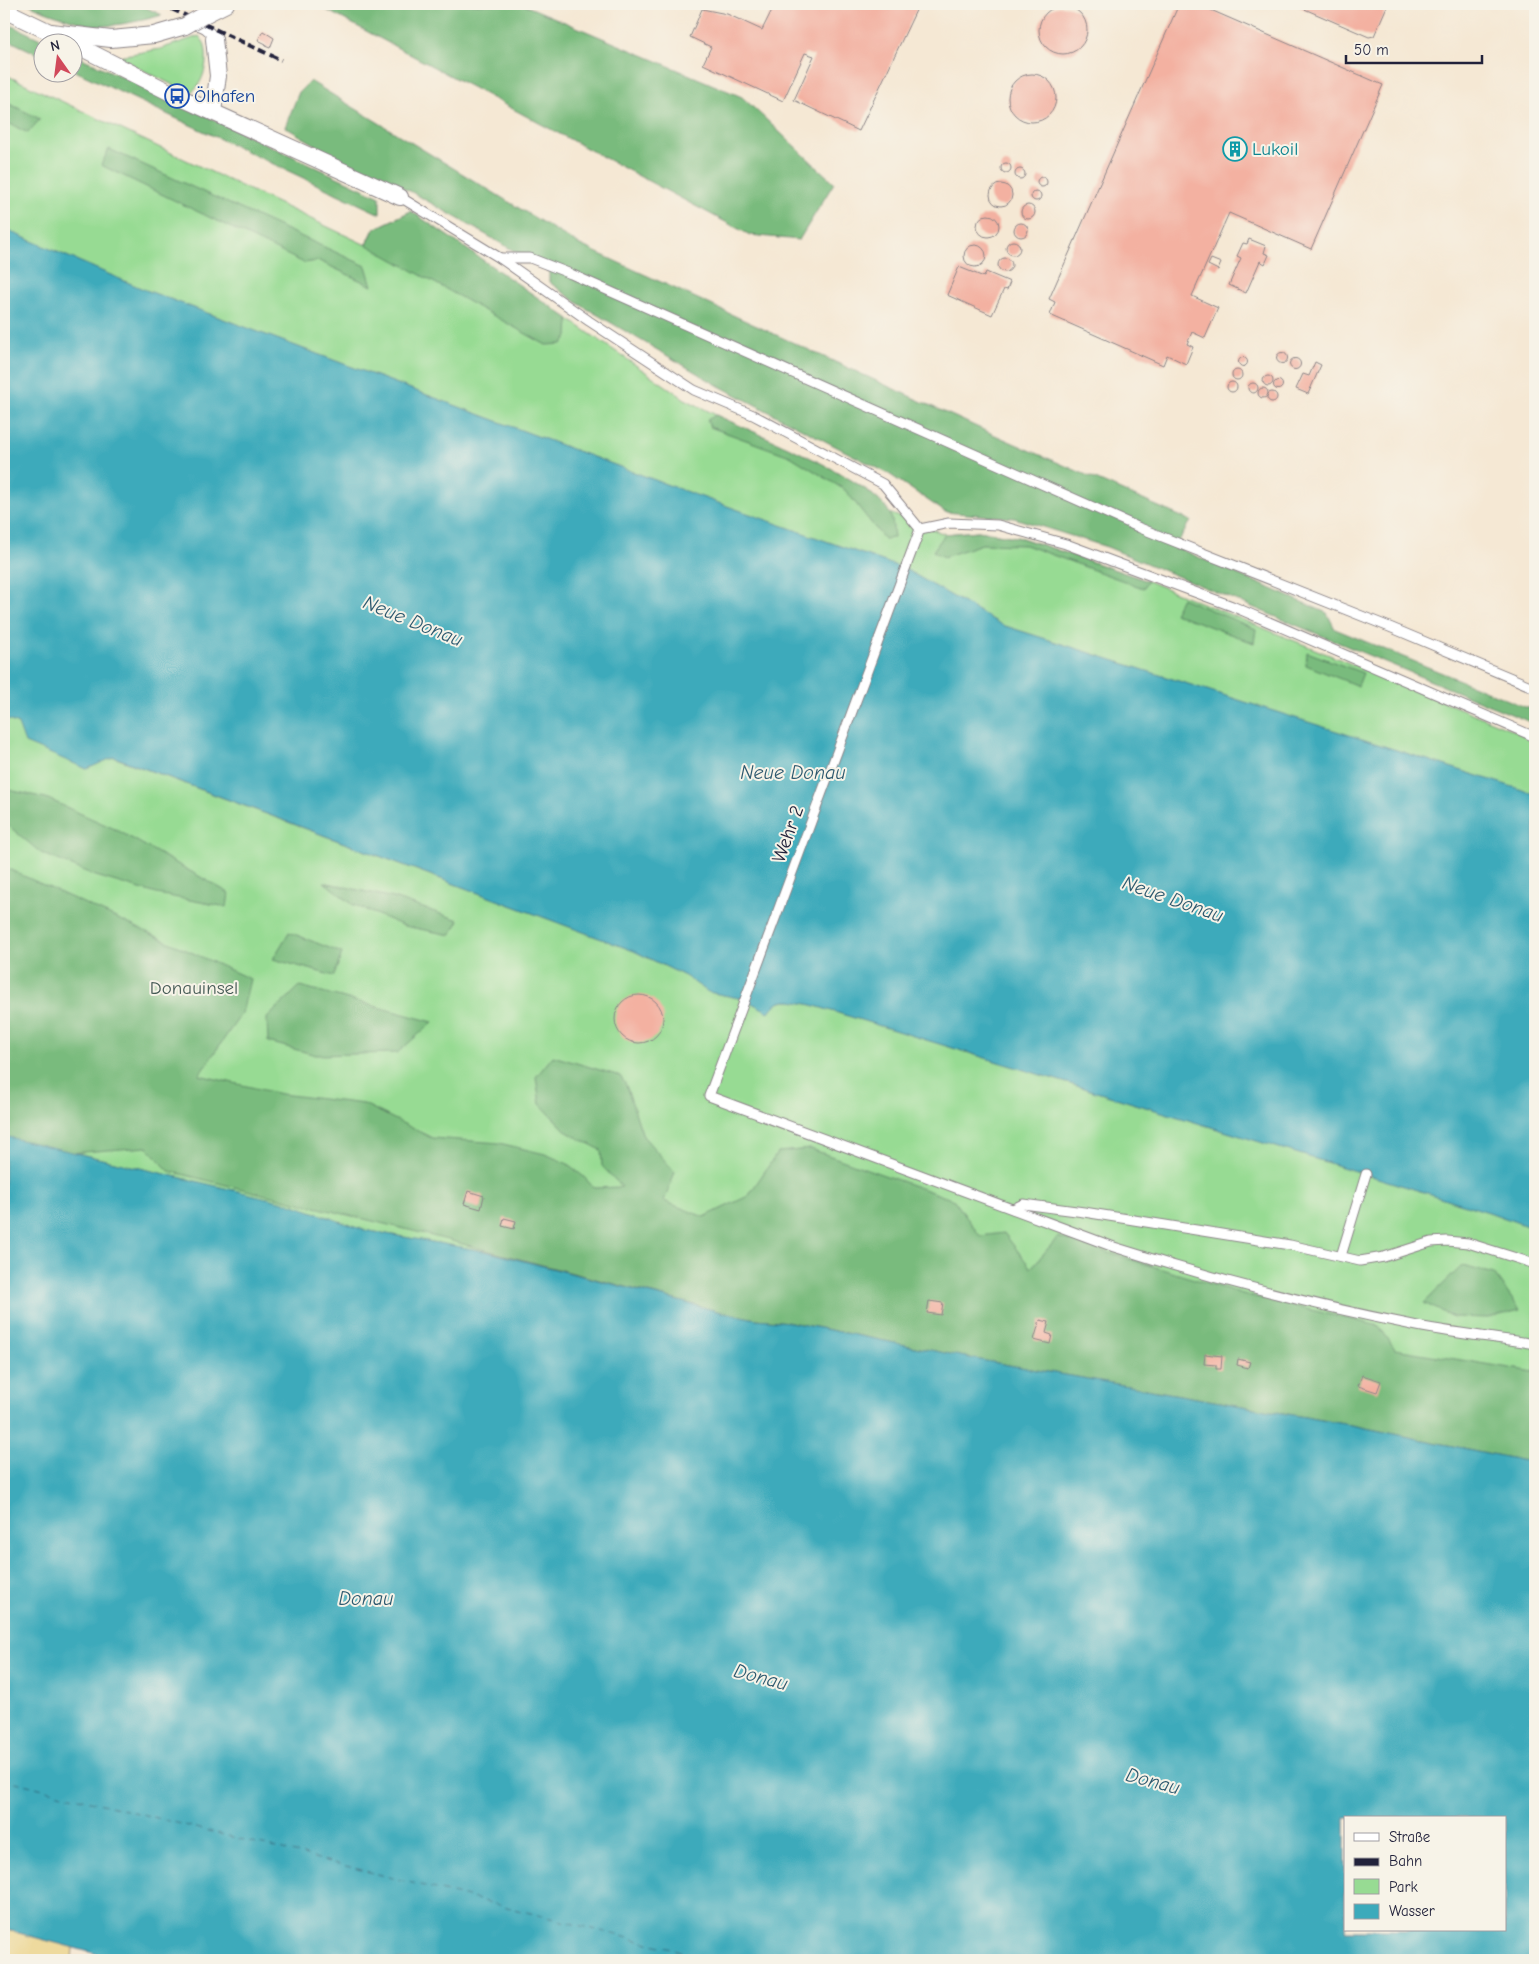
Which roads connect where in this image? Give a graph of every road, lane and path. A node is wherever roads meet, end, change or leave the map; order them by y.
1 (226, 4) edge
2 (4, 10) edge
3 (185, 26) junction
4 (51, 32) edge
5 (82, 36) edge
6 (214, 39) joint
7 (82, 48) edge
8 (213, 112) junction
9 (400, 197) joint
10 (500, 258) junction
11 (920, 529) junction
12 (1535, 688) edge
13 (1535, 737) edge
14 (1366, 1174) dead end
15 (1013, 1209) junction
16 (1341, 1256) junction
17 (1535, 1264) edge
18 (1535, 1344) edge

1 - 3 street, bridge
2 - 4 street
3 - 5 street
3 - 6 lane
6 - 8 street
7 - 8 street
8 - 9 street
9 - 10 lane
10 - 11 lane
10 - 12 lane
11 - 13 lane
11 - 15 lane, Wehr 2
14 - 16 lane
15 - 16 lane
15 - 18 lane
16 - 17 lane

